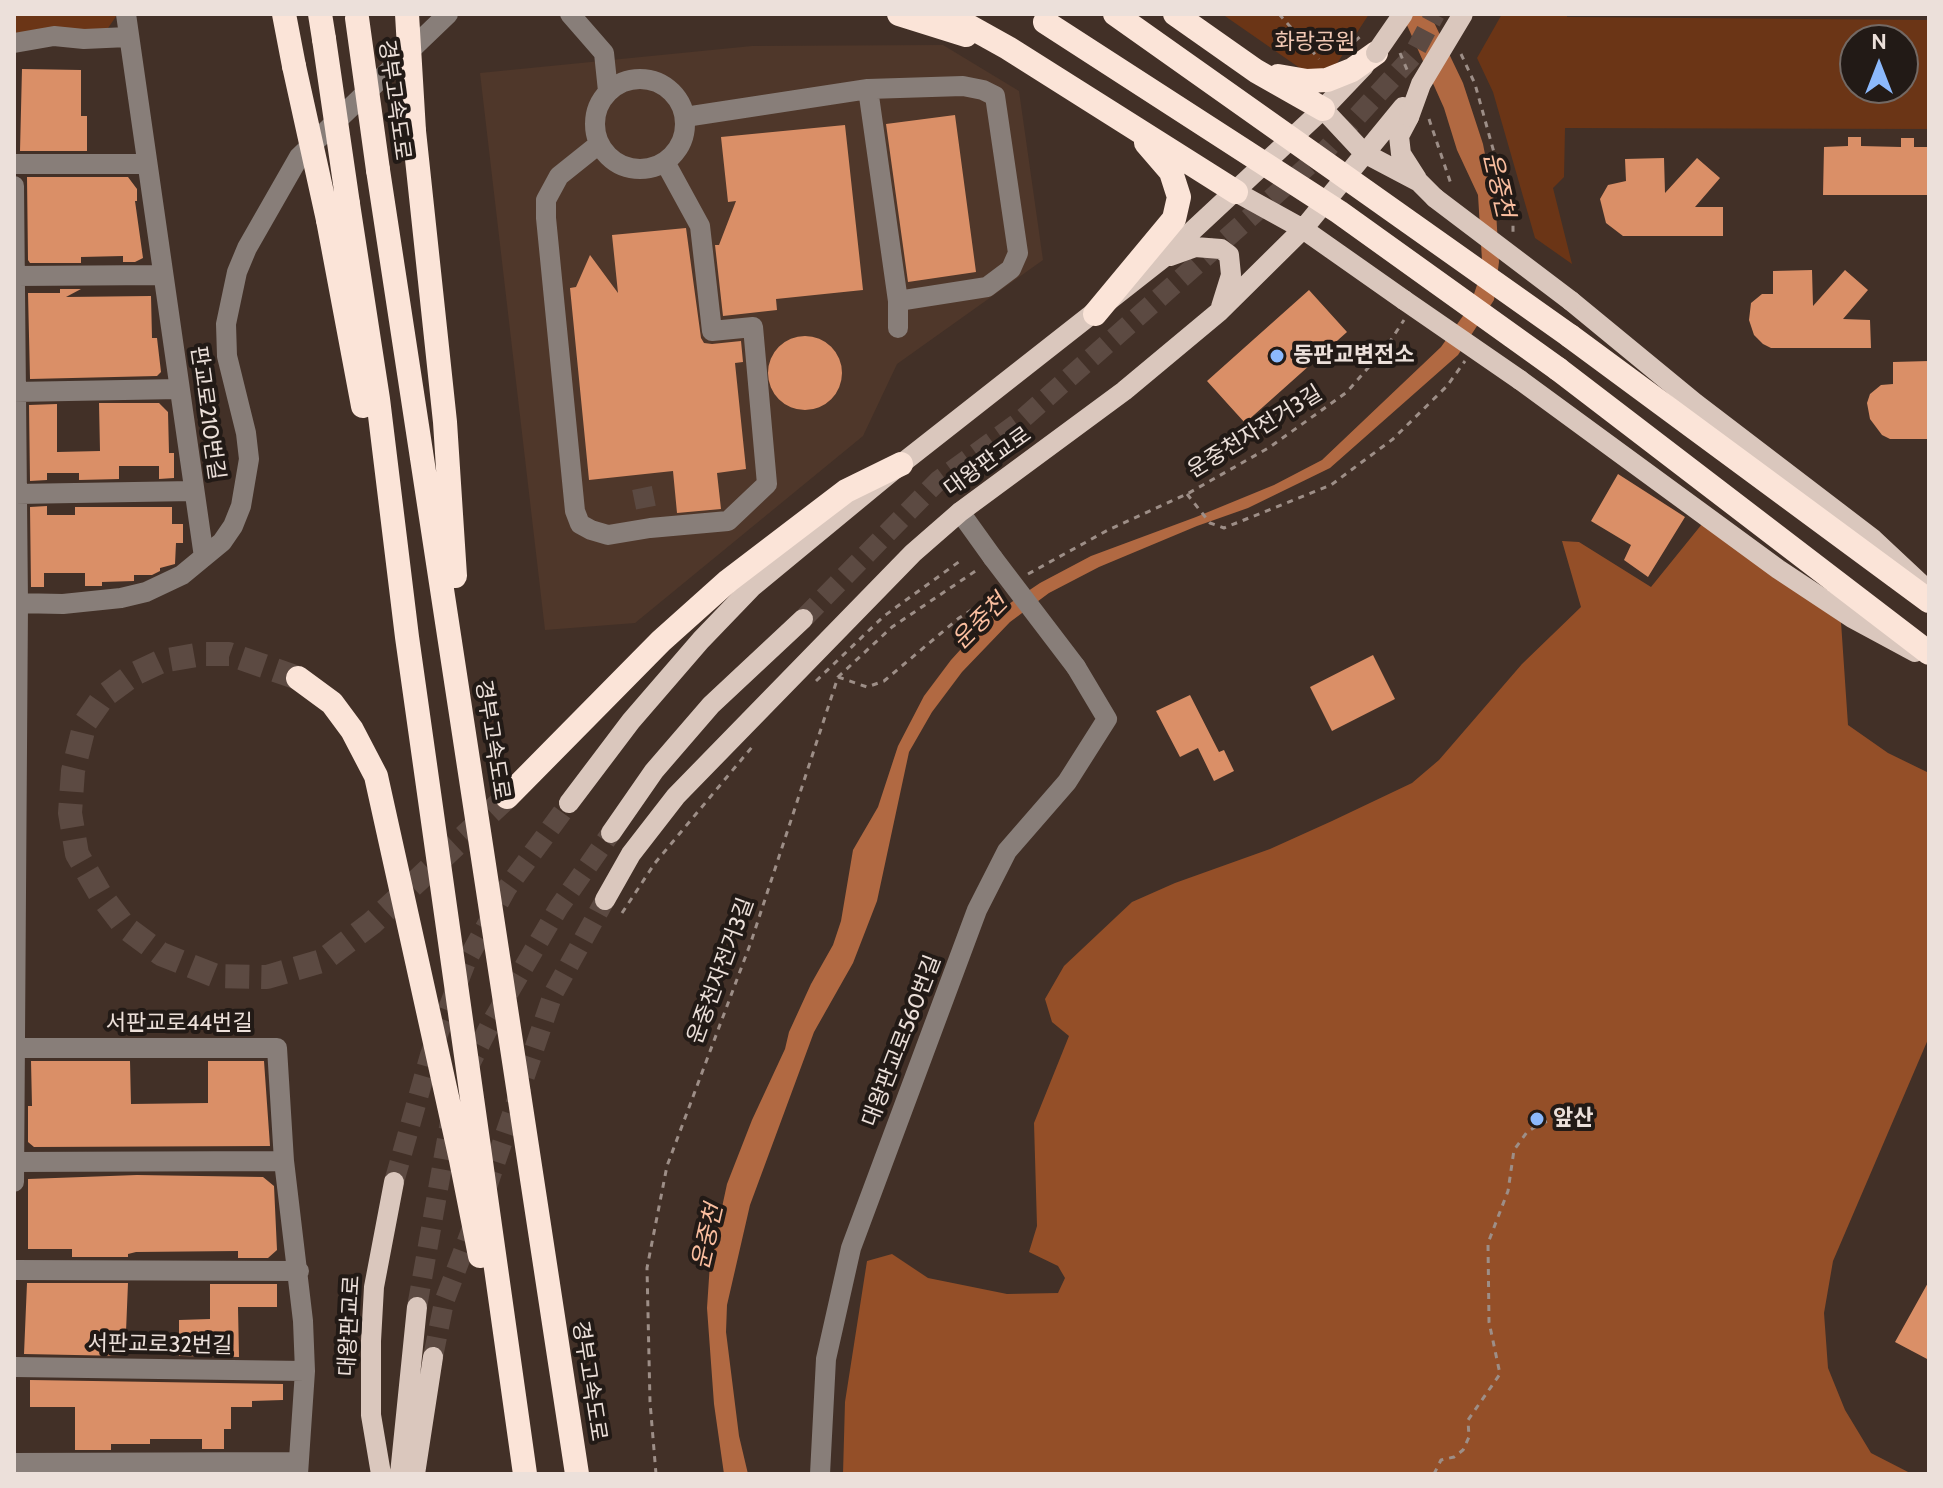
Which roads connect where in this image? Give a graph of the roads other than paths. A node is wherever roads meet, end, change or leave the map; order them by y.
1 (126, 14) edge
2 (284, 14) edge
3 (320, 14) edge
4 (407, 14) edge
5 (448, 14) edge
6 (570, 14) edge
7 (899, 14) edge
8 (947, 14) edge
9 (1115, 14) edge
10 (1175, 14) edge
11 (1403, 14) edge
12 (1463, 14) edge
13 (356, 16) edge
14 (1039, 18) edge
15 (128, 37) junction
16 (14, 43) edge
17 (1378, 44) junction
18 (1008, 48) junction
19 (1256, 71) junction
20 (868, 89) junction
21 (608, 91) junction
22 (1323, 109) junction
23 (1412, 111) junction
24 (1112, 112) junction
25 (685, 117) junction
26 (599, 144) junction
27 (1364, 153) junction
28 (665, 162) junction
29 (14, 164) edge
30 (146, 164) junction
31 (1419, 182) junction
32 (14, 186) edge
33 (1236, 192) junction
34 (15, 228) edge
35 (1303, 229) junction
36 (1162, 259) junction
37 (163, 275) junction
38 (16, 276) junction
39 (898, 301) junction
40 (1220, 311) junction
41 (1095, 314) junction
42 (898, 328) dead end
43 (179, 389) junction
44 (15, 392) edge
45 (901, 464) junction
46 (193, 491) junction
47 (16, 494) edge
48 (960, 512) junction
49 (204, 557) junction
50 (1929, 592) edge
51 (1929, 601) edge
52 (16, 603) edge
53 (803, 619) tunnel mouth
54 (407, 637) junction
55 (1929, 656) edge
56 (298, 678) tunnel mouth
57 (467, 750) junction
58 (507, 797) tunnel mouth
59 (569, 803) tunnel mouth
60 (15, 824) edge
61 (611, 833) tunnel mouth
62 (614, 906) tunnel mouth
63 (15, 1048) edge
64 (284, 1161) junction
65 (14, 1162) edge
66 (14, 1182) edge
67 (394, 1182) tunnel mouth
68 (14, 1270) edge
69 (299, 1271) junction
70 (417, 1307) tunnel mouth
71 (433, 1357) tunnel mouth
72 (14, 1367) edge
73 (305, 1371) junction
74 (14, 1463) edge
75 (104, 1468) edge
76 (197, 1468) edge
77 (298, 1468) edge
78 (381, 1474) edge
79 (400, 1474) edge
80 (415, 1474) edge
81 (524, 1474) edge
82 (577, 1474) edge
83 (820, 1474) edge

1 - 15 street, 판교로210번길
2 - 54 highway, bridge
3 - 54 highway, bridge
4 - 57 highway, bridge
5 - 49 street
6 - 21 street
7 - 18 highway
8 - 18 highway
9 - 51 highway, bridge
10 - 19 highway
11 - 17 main road, bridge
12 - 23 main road, bridge
13 - 57 highway, 경부고속도로, bridge
14 - 55 highway, bridge
15 - 16 street
15 - 30 street, 판교로210번길
17 - 19 highway
17 - 22 main road
18 - 24 highway
19 - 22 highway
20 - 25 street
20 - 39 street
20 - 39 street
21 - 25 street
21 - 26 street
22 - 27 main road
22 - 33 main road
23 - 27 main road, 대왕판교로
23 - 31 main road
24 - 33 highway
24 - 41 highway
25 - 28 street
26 - 28 street
26 - 28 street
27 - 31 main road
27 - 35 main road, 대왕판교로
29 - 30 street
30 - 37 street, 판교로210번길
31 - 50 main road, bridge
32 - 34 street
33 - 35 main road
33 - 36 main road
34 - 38 street
35 - 40 main road, 대왕판교로
35 - 55 main road, bridge
36 - 40 main road
36 - 41 main road
37 - 38 street
37 - 43 street, 판교로210번길
38 - 44 street
39 - 42 street
40 - 48 main road, 대왕판교로
41 - 45 main road
43 - 44 street
43 - 46 street, 판교로210번길
44 - 47 street
45 - 58 highway
45 - 59 main road
46 - 47 street
46 - 49 street, 판교로210번길
47 - 52 street
48 - 62 main road, 대왕판교로
48 - 83 street, 대왕판교로560번길, bridge
49 - 52 street
52 - 60 street
53 - 61 main road
54 - 81 highway
56 - 81 highway
57 - 82 highway, 경부고속도로
60 - 63 street
63 - 64 street, 서판교로44번길
63 - 65 street
64 - 65 street
64 - 69 street, 서판교로44번길
65 - 66 street
67 - 78 main road, 대왕판교로
68 - 69 street
69 - 73 street, 서판교로44번길
70 - 79 main road
71 - 80 main road
72 - 73 street, 서판교로32번길
73 - 77 street
74 - 75 street
75 - 76 street
76 - 77 street

